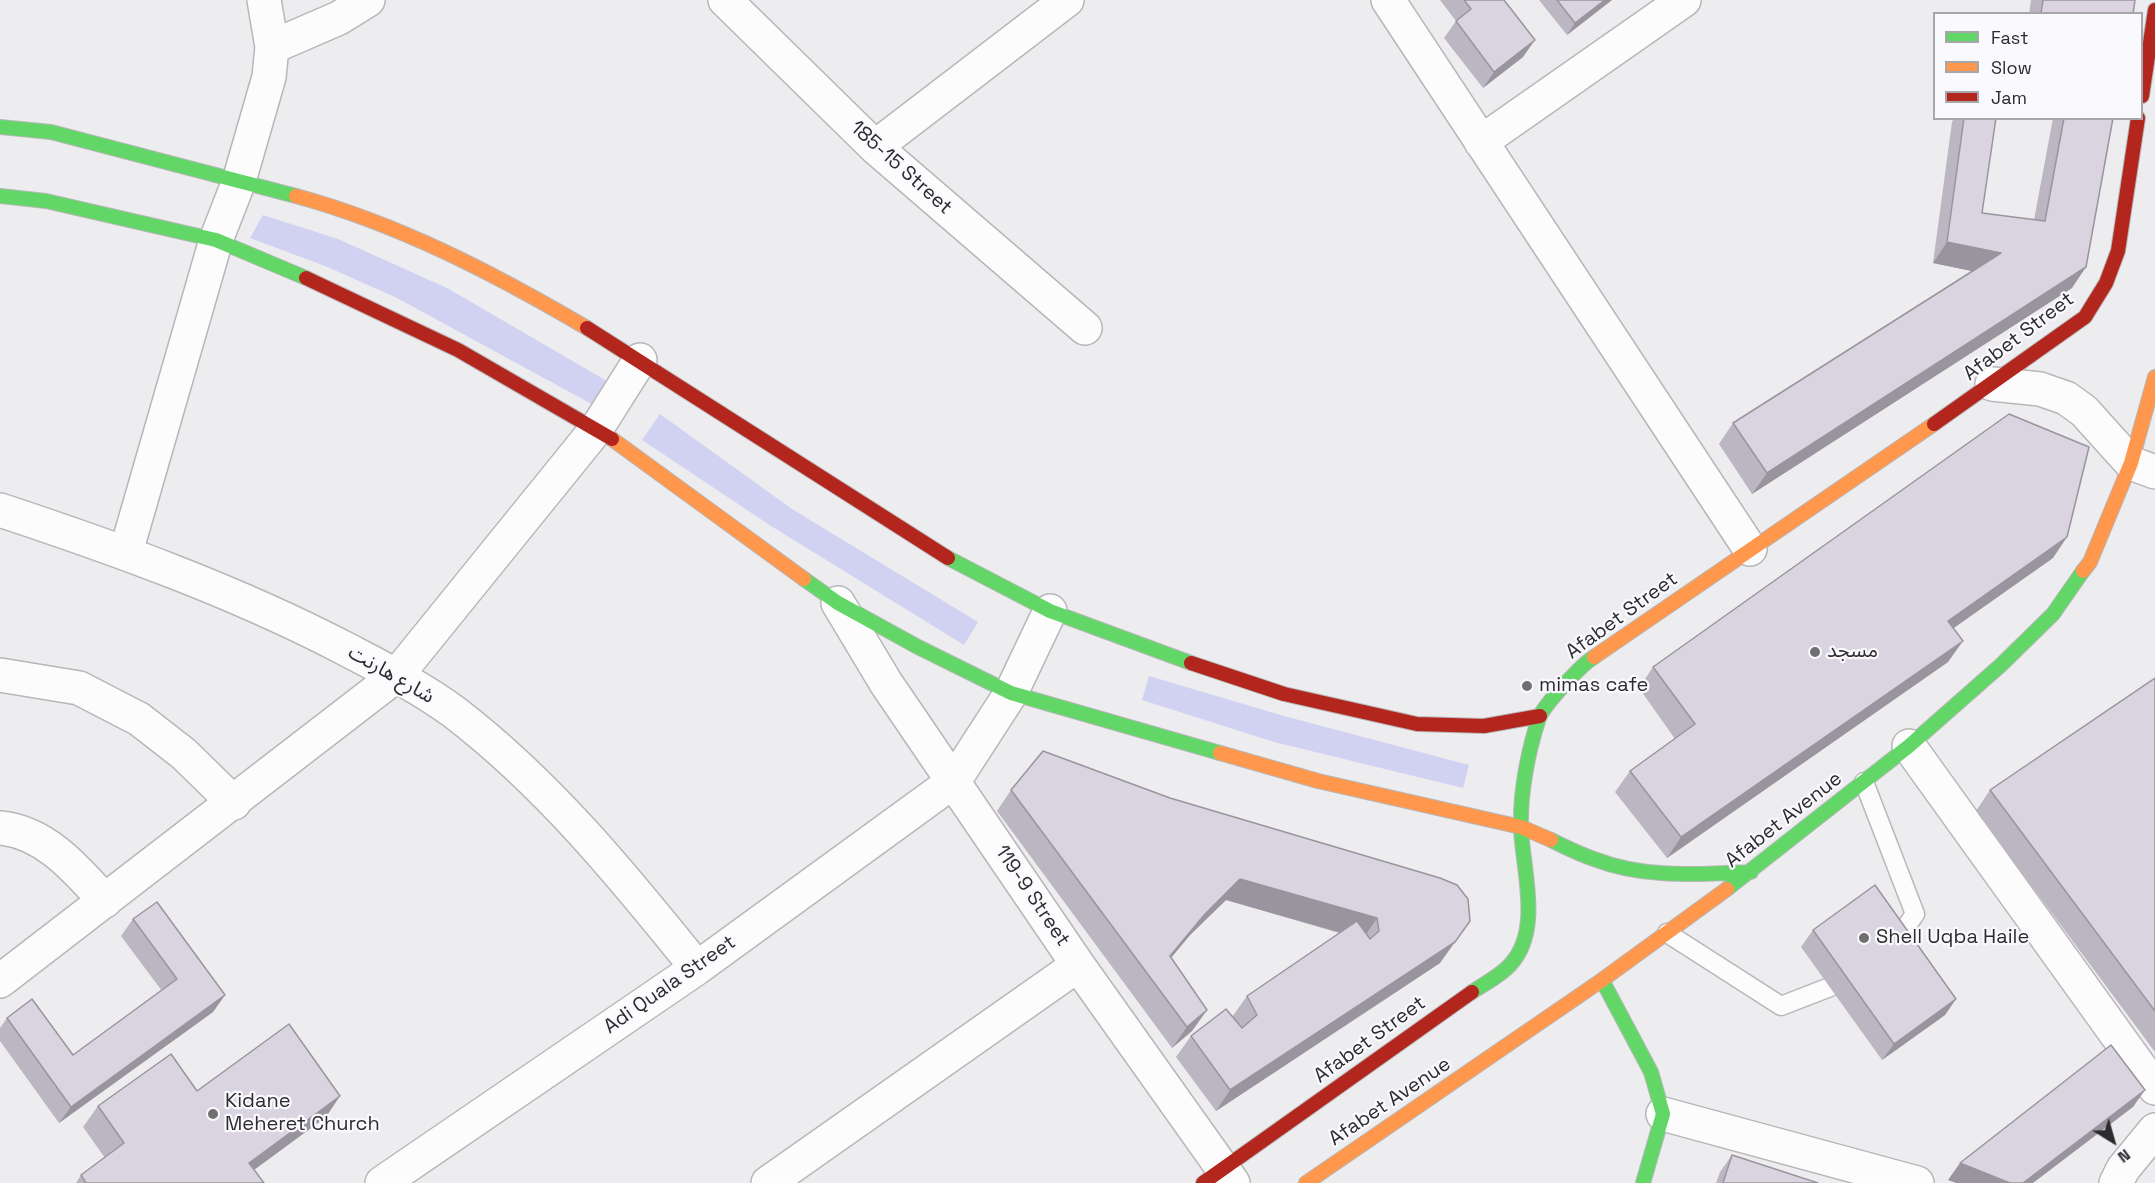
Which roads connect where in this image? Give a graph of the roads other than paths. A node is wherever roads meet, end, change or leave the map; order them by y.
1 (264, 0) edge
2 (368, 0) edge
3 (725, 0) edge
4 (1067, 0) edge
5 (1388, 0) edge
6 (1684, 0) edge
7 (2155, 10) edge
8 (272, 47) junction
9 (2143, 89) edge
10 (2138, 120) edge
11 (0, 126) edge
12 (1481, 142) junction
13 (875, 147) junction
14 (239, 181) junction
15 (0, 196) edge
16 (216, 240) junction
17 (1085, 328) dead end
18 (640, 360) junction
19 (2155, 377) edge
20 (1992, 384) junction
21 (597, 428) junction
22 (2143, 468) edge
23 (0, 510) edge
24 (1750, 549) junction
25 (126, 552) junction
26 (838, 603) junction
27 (1050, 611) junction
28 (0, 675) edge
29 (397, 675) junction
30 (1011, 693) junction
31 (1540, 716) junction
32 (1909, 746) junction
33 (954, 781) junction
34 (1864, 782) junction
35 (234, 803) junction
36 (1521, 827) junction
37 (0, 828) edge
38 (1750, 872) junction
39 (105, 901) junction
40 (1667, 933) junction
41 (1894, 944) edge
42 (1078, 965) junction
43 (697, 968) junction
44 (1602, 980) junction
45 (0, 981) edge
46 (1830, 987) dead end
47 (2155, 1088) edge
48 (1663, 1114) junction
49 (2155, 1130) edge
50 (1220, 1178) edge
51 (382, 1183) edge
52 (768, 1183) edge
53 (1306, 1183) edge
54 (1643, 1183) edge
55 (1917, 1183) edge
56 (2116, 1183) edge

1 - 8 street
2 - 8 street
3 - 13 street, 185-15 Street
4 - 13 street
5 - 12 street
6 - 12 street
7 - 9 main road
8 - 14 street
10 - 20 main road, Afabet Street
11 - 14 main road
12 - 24 street
13 - 17 street, 185-15 Street
14 - 16 street
14 - 18 main road
15 - 16 main road
16 - 21 main road
16 - 25 street
18 - 21 street
18 - 27 main road
19 - 22 main road, Afabet Avenue
20 - 22 street
20 - 24 main road, Afabet Street
21 - 26 main road
21 - 29 street
22 - 32 main road, Afabet Avenue
23 - 25 street, شارع هارنت
24 - 31 main road, Afabet Street
25 - 29 street, شارع هارنت
26 - 30 main road
26 - 33 street, 119-9 Street
27 - 30 street
27 - 31 main road
28 - 35 street
29 - 35 street
29 - 43 street, شارع هارنت
30 - 33 street
30 - 36 main road
31 - 36 main road, Afabet Street
32 - 34 main road, Afabet Avenue
32 - 47 street
33 - 42 street, 119-9 Street
33 - 43 street, Adi Quala Street
34 - 38 main road, Afabet Avenue
34 - 41 lane
35 - 39 street
36 - 38 main road
36 - 50 main road, Afabet Street
37 - 39 street
38 - 40 main road, Afabet Avenue
39 - 45 street
40 - 44 main road, Afabet Avenue
40 - 46 lane
42 - 50 street, 119-9 Street
42 - 52 street
43 - 51 street, Adi Quala Street
44 - 48 main road
44 - 53 main road, Afabet Avenue
48 - 54 main road
48 - 55 street
49 - 56 street

